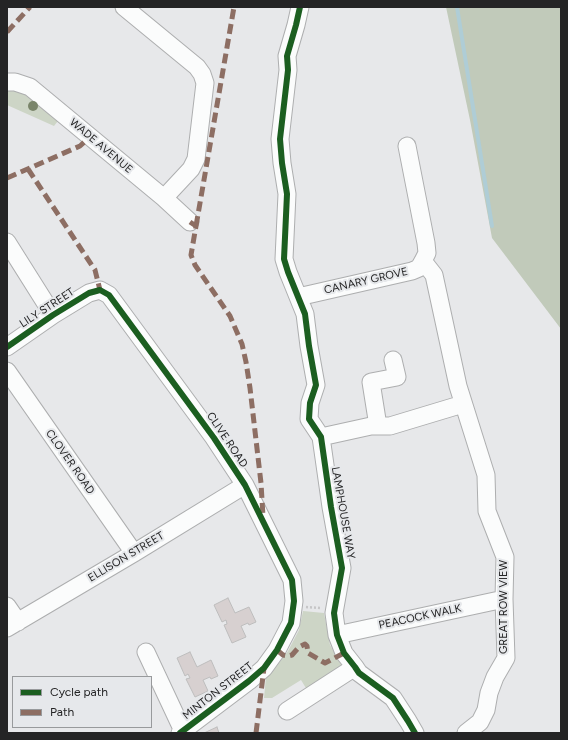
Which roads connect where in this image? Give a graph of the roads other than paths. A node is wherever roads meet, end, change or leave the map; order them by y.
1 (124, 7) edge
2 (300, 7) edge
3 (7, 82) edge
4 (404, 157) dead end
5 (164, 198) junction
6 (190, 222) dead end
7 (7, 242) edge
8 (423, 262) junction
9 (100, 290) joint
10 (298, 297) junction
11 (53, 315) junction
12 (7, 347) edge
13 (393, 360) dead end
14 (7, 371) edge
15 (463, 404) junction
16 (378, 426) junction
17 (321, 437) junction
18 (245, 486) junction
19 (134, 553) junction
20 (504, 598) junction
21 (7, 606) edge
22 (291, 623) joint
23 (12, 625) edge
24 (337, 635) junction
25 (146, 652) dead end
26 (355, 667) junction
27 (287, 711) dead end
28 (181, 732) edge
29 (415, 733) edge
30 (466, 733) edge

1 - 5 street
2 - 10 street, LAMPHOUSE WAY
3 - 5 street, WADE AVENUE
4 - 8 street
5 - 6 street, WADE AVENUE
7 - 11 street
8 - 10 street, CANARY GROVE
8 - 15 street, GREAT ROW VIEW
9 - 11 street, LILY STREET
9 - 18 street, CLIVE ROAD
10 - 17 street, LAMPHOUSE WAY
11 - 12 street, LILY STREET
13 - 16 street
14 - 19 street, CLOVER ROAD
15 - 16 street
15 - 20 street, GREAT ROW VIEW
16 - 17 street
17 - 24 street, LAMPHOUSE WAY
18 - 19 street, ELLISON STREET
18 - 22 street, CLIVE ROAD
19 - 23 street, ELLISON STREET
20 - 24 street, PEACOCK WALK
20 - 30 street, GREAT ROW VIEW
21 - 23 street
22 - 28 street, MINTON STREET
24 - 26 street, LAMPHOUSE WAY
25 - 28 street
26 - 27 street
26 - 29 street, LAMPHOUSE WAY

